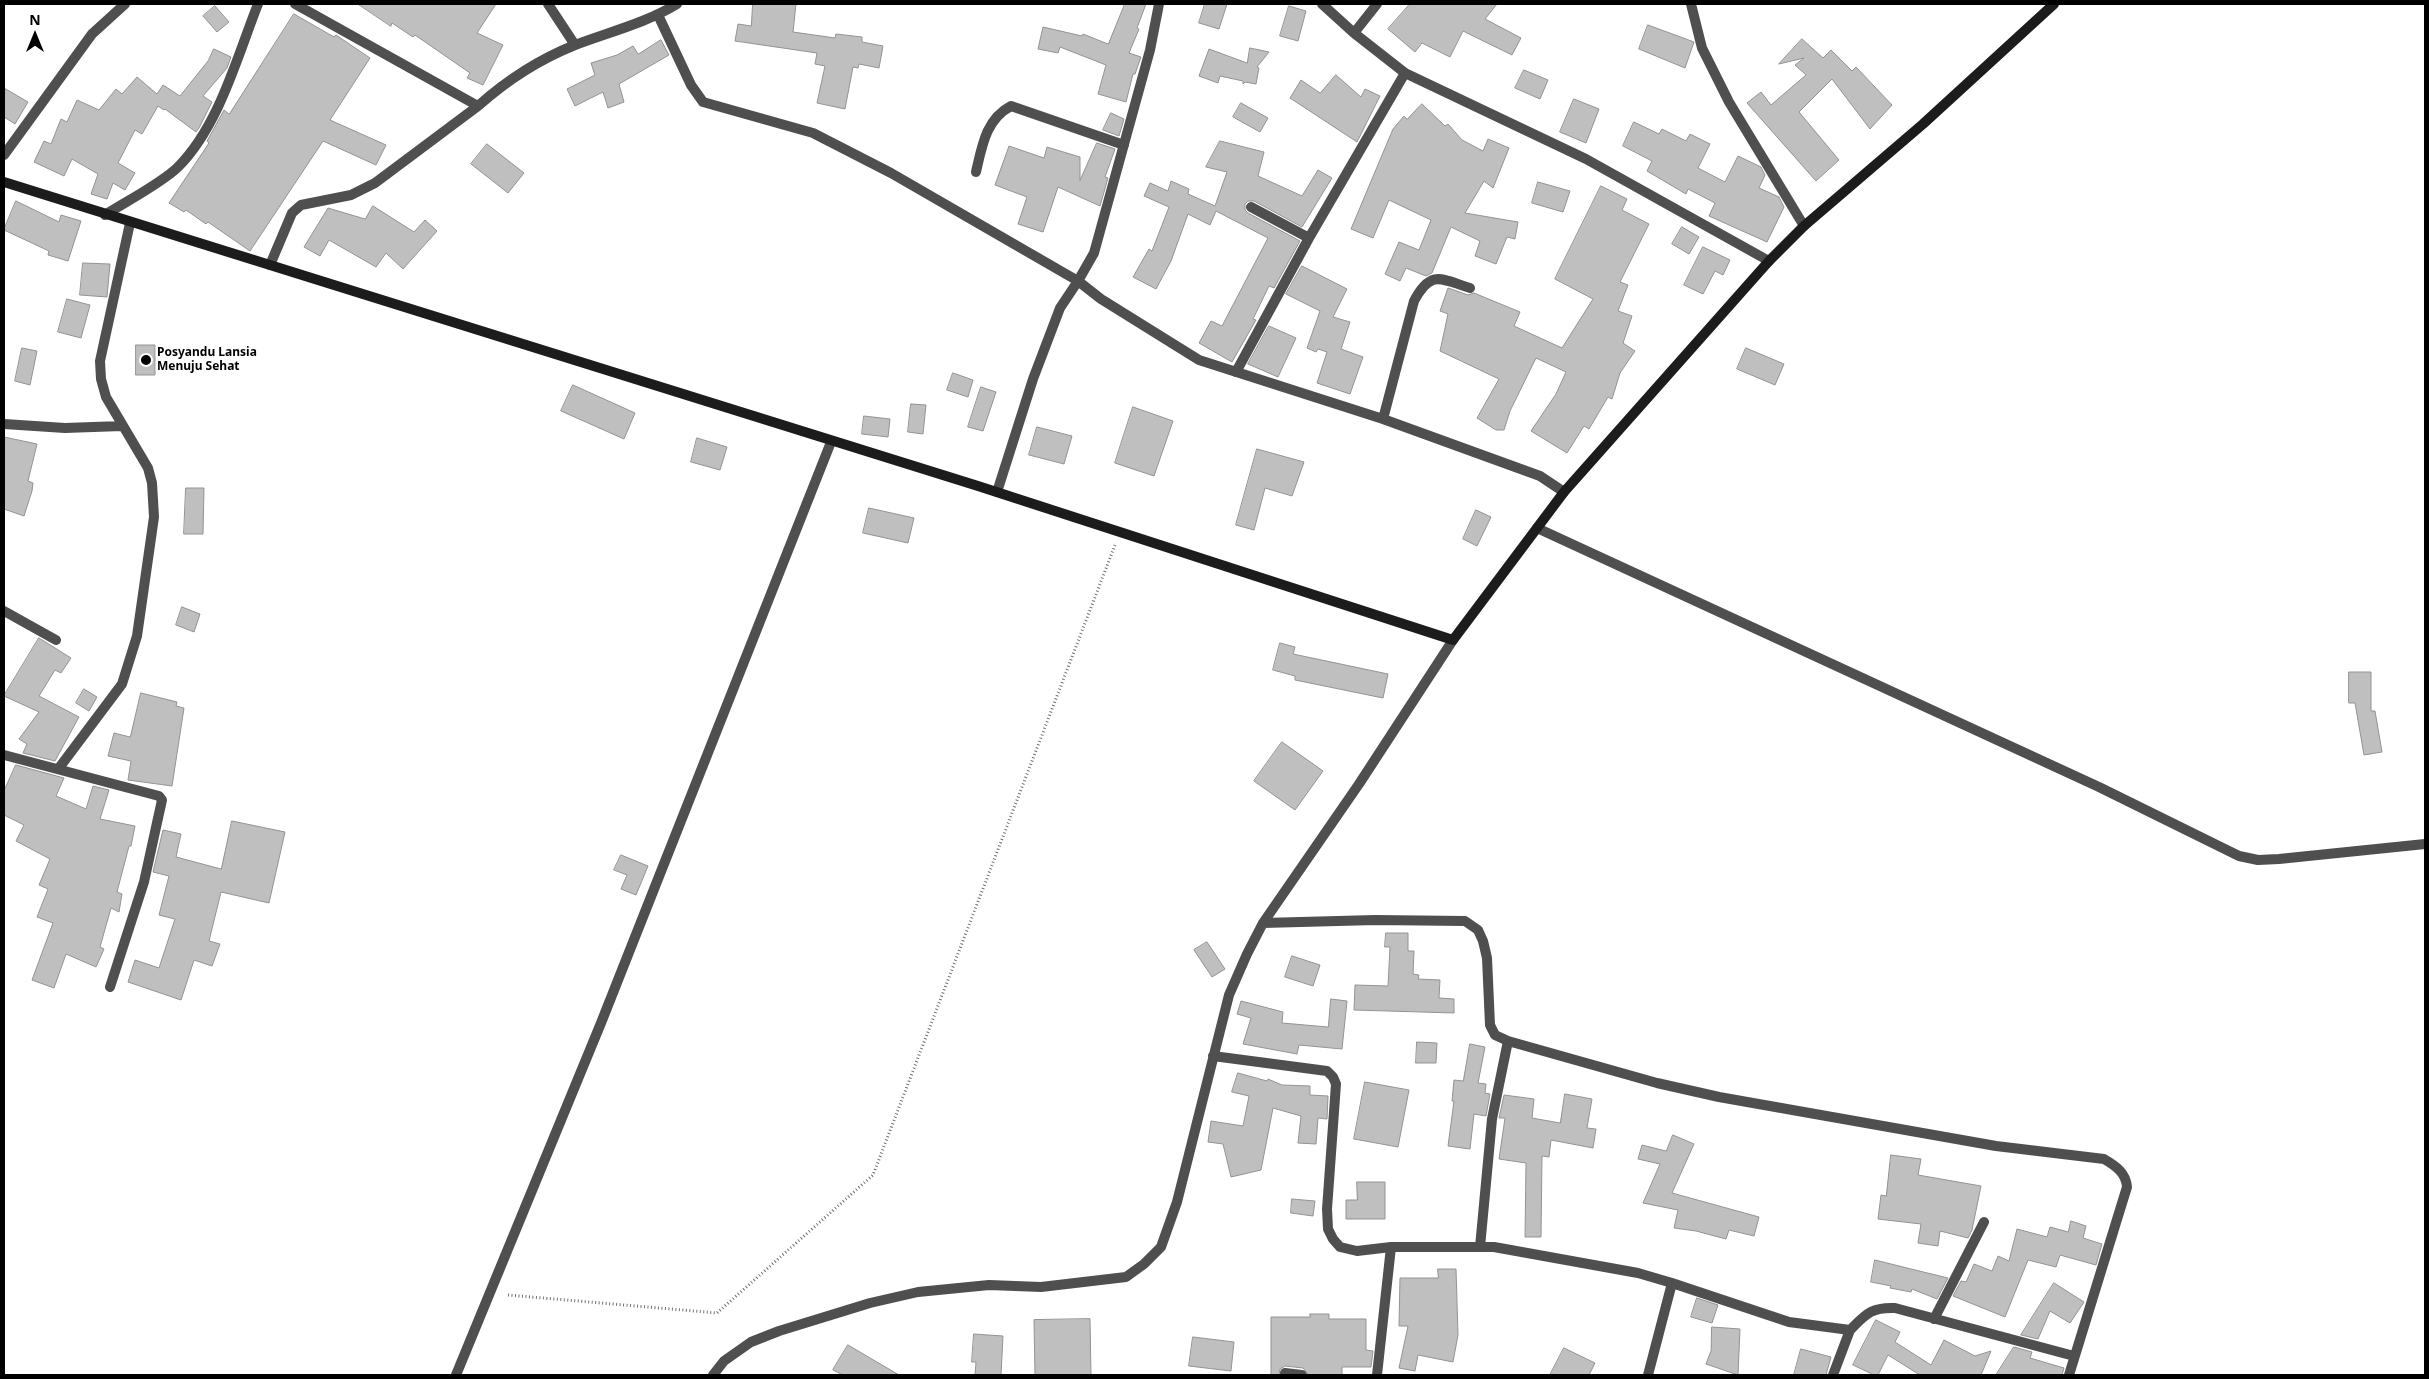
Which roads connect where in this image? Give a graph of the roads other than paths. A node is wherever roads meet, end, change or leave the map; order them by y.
1 (125, 4) edge
2 (258, 4) edge
3 (295, 4) edge
4 (548, 4) edge
5 (677, 4) edge
6 (1159, 4) edge
7 (1322, 4) edge
8 (1377, 4) edge
9 (1691, 4) edge
10 (2054, 4) edge
11 (658, 15) junction
12 (1354, 34) junction
13 (575, 45) junction
14 (1405, 72) junction
15 (478, 106) junction
16 (1124, 145) junction
17 (4, 155) edge
18 (976, 172) dead end
19 (4, 182) edge
20 (1251, 207) dead end
21 (105, 215) junction
22 (130, 223) junction
23 (1804, 226) junction
24 (1309, 238) junction
25 (1770, 261) junction
26 (270, 265) junction
27 (1078, 281) junction
28 (1470, 288) dead end
29 (1236, 372) junction
30 (1383, 419) junction
31 (4, 424) edge
32 (122, 426) junction
33 (831, 442) junction
34 (997, 492) junction
35 (1564, 492) junction
36 (1537, 528) junction
37 (4, 611) edge
38 (56, 640) dead end
39 (1453, 640) junction
40 (4, 756) edge
41 (59, 768) junction
42 (2425, 844) edge
43 (1263, 923) junction
44 (110, 987) dead end
45 (1508, 1041) junction
46 (1213, 1056) junction
47 (1984, 1222) dead end
48 (1391, 1247) junction
49 (1480, 1247) junction
50 (1672, 1283) junction
51 (1934, 1319) junction
52 (1850, 1330) junction
53 (2074, 1356) junction
54 (1285, 1373) dead end
55 (456, 1375) edge
56 (713, 1375) edge
57 (1302, 1375) edge
58 (1378, 1375) edge
59 (1648, 1375) edge
60 (1832, 1375) edge
61 (2069, 1375) edge

1 - 17 street
2 - 21 street
3 - 15 street
4 - 13 street
5 - 11 street
6 - 16 street
7 - 12 street
8 - 12 street
9 - 23 street
10 - 23 street
11 - 13 street
11 - 27 street
12 - 14 street
13 - 15 street
14 - 24 street
14 - 25 street
15 - 26 street
16 - 18 street
16 - 27 street
19 - 21 street
20 - 24 street
21 - 22 street
22 - 26 street
22 - 32 street
23 - 25 street
24 - 29 street
25 - 35 street
26 - 33 street
27 - 29 street
27 - 34 street
28 - 30 street
29 - 30 street
30 - 35 street
31 - 32 street
32 - 41 street
33 - 34 street
33 - 55 street
34 - 39 street
35 - 36 street
36 - 39 street
36 - 42 street
37 - 38 street
39 - 43 street
40 - 41 street
41 - 44 street
43 - 45 street
43 - 46 street
45 - 49 street
45 - 53 street
46 - 48 street
46 - 56 street
47 - 51 street
48 - 49 street
48 - 58 street
49 - 50 street
50 - 52 street
50 - 59 street
51 - 52 street
51 - 53 street
52 - 60 street
53 - 61 street
54 - 57 street

